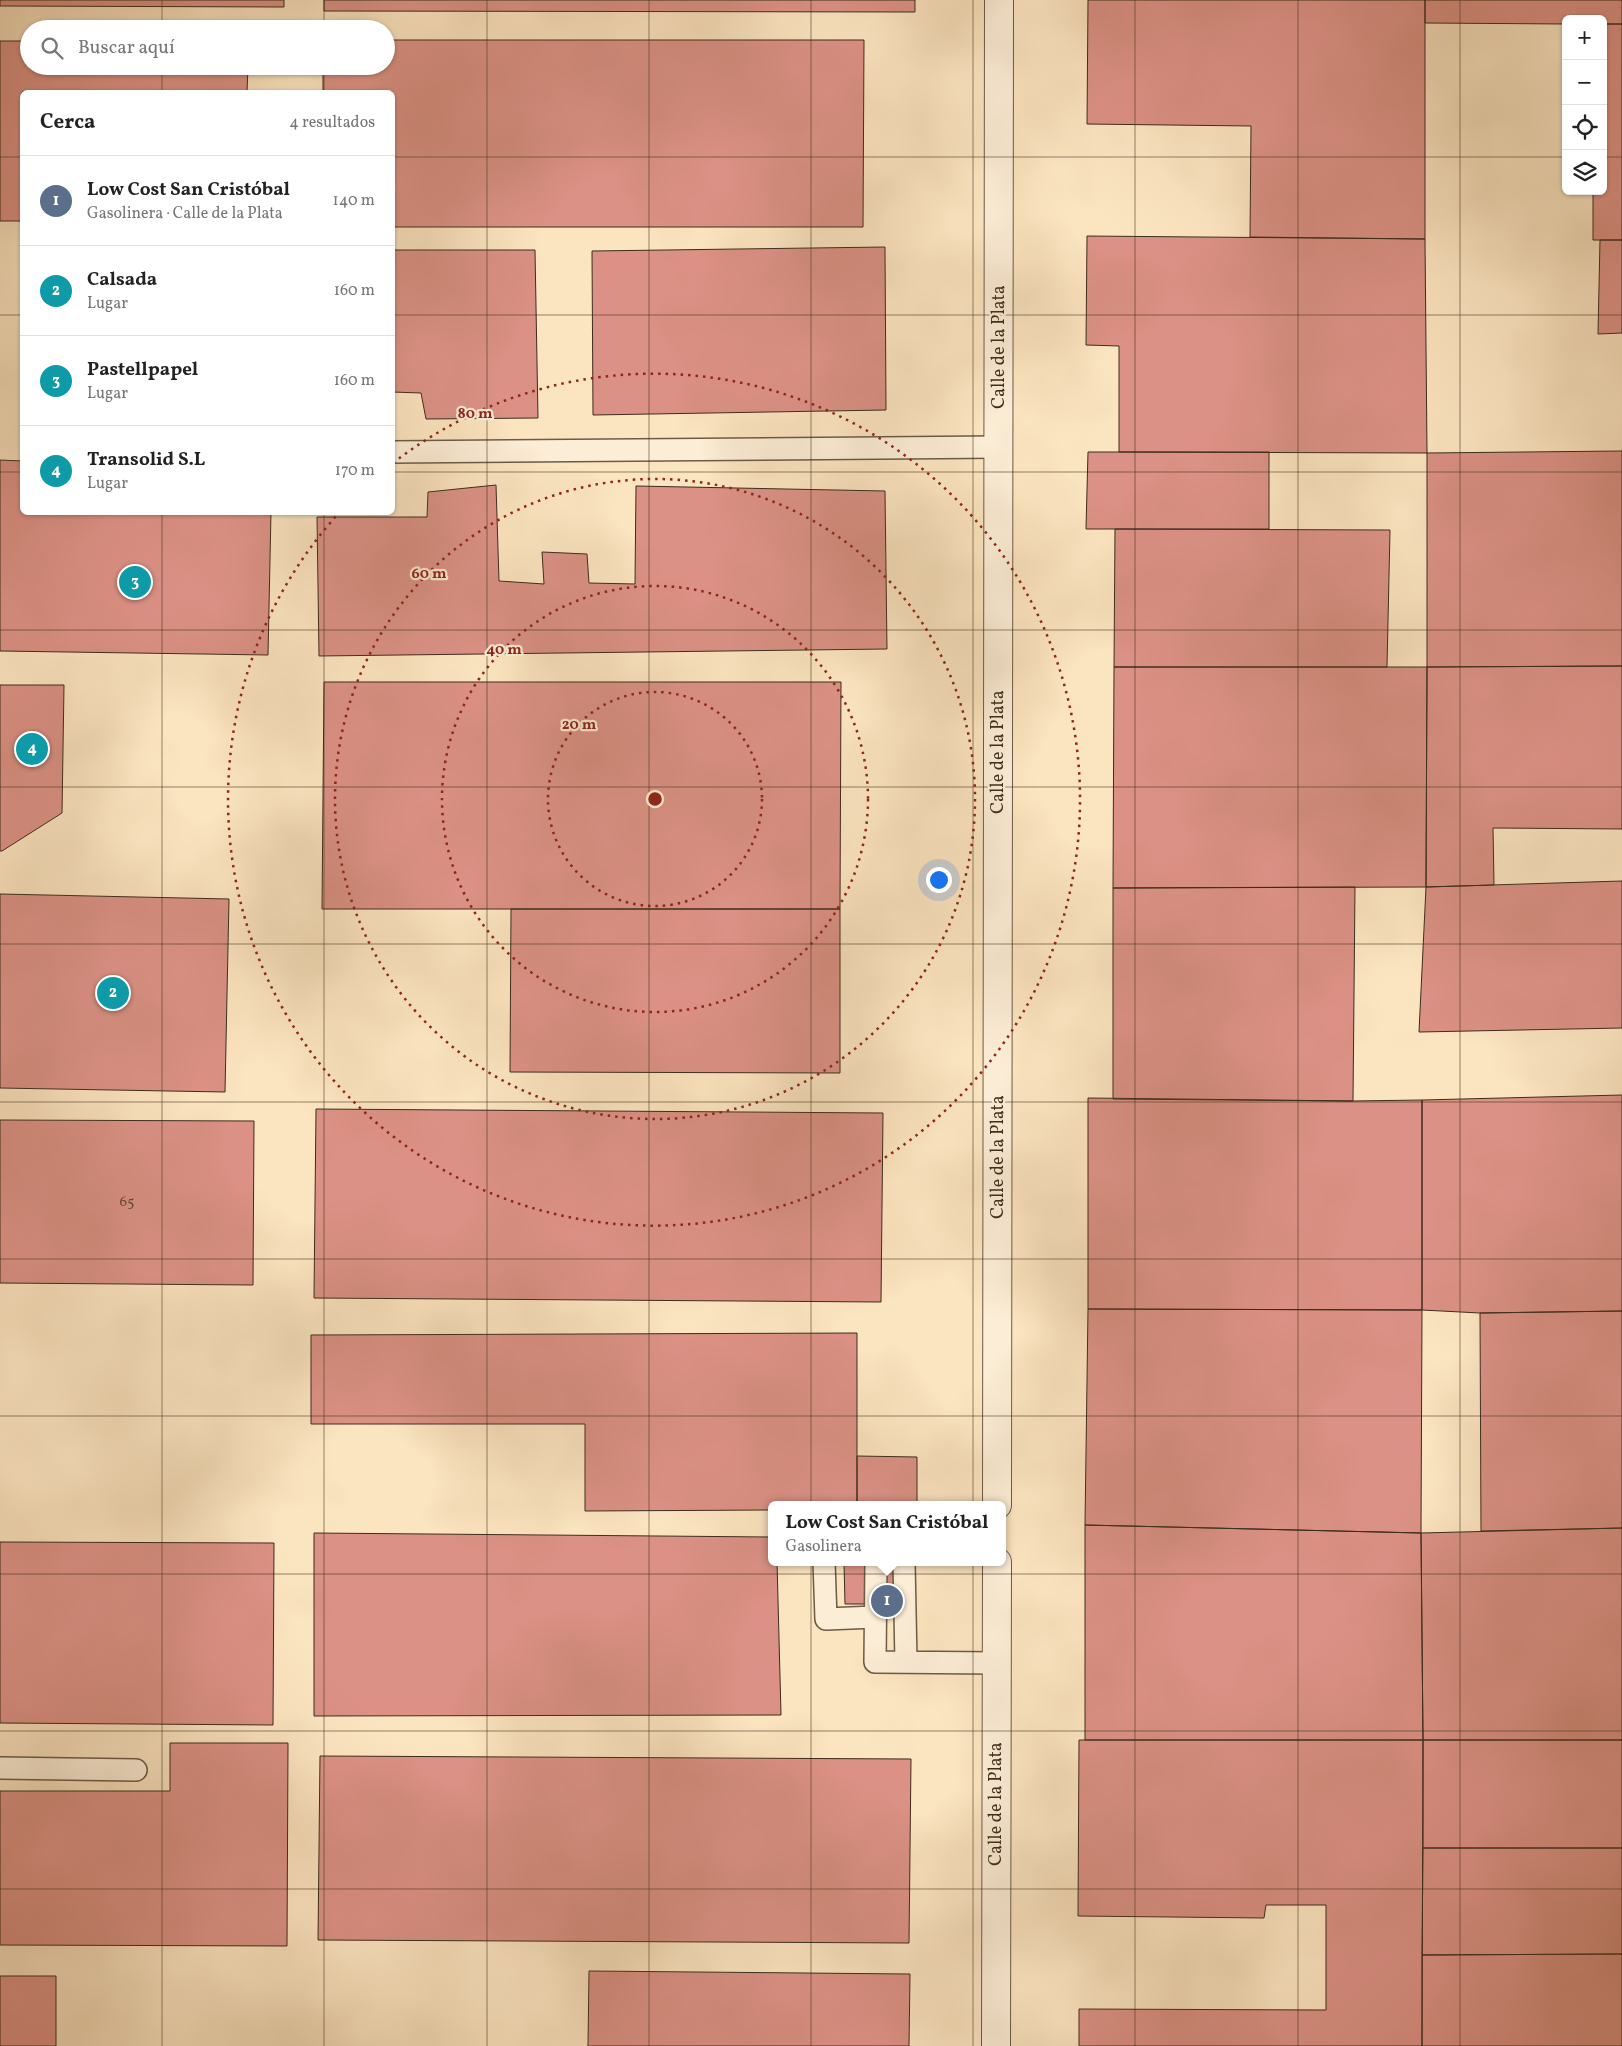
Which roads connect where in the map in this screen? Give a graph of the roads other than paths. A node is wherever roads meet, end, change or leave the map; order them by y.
1 (999, 0) edge
2 (999, 447) junction
3 (395, 452) edge
4 (997, 1501) edge
5 (824, 1566) edge
6 (876, 1566) edge
7 (904, 1566) edge
8 (997, 1566) edge
9 (875, 1617) junction
10 (906, 1662) junction
11 (997, 1663) junction
12 (0, 1768) edge
13 (136, 1770) dead end
14 (996, 2046) edge

1 - 2 street, Calle de la Plata
2 - 3 lane
2 - 4 street, Calle de la Plata
5 - 9 lane
6 - 9 lane
7 - 10 lane
8 - 11 street, Calle de la Plata
9 - 10 lane
10 - 11 lane
11 - 14 street, Calle de la Plata
12 - 13 lane

